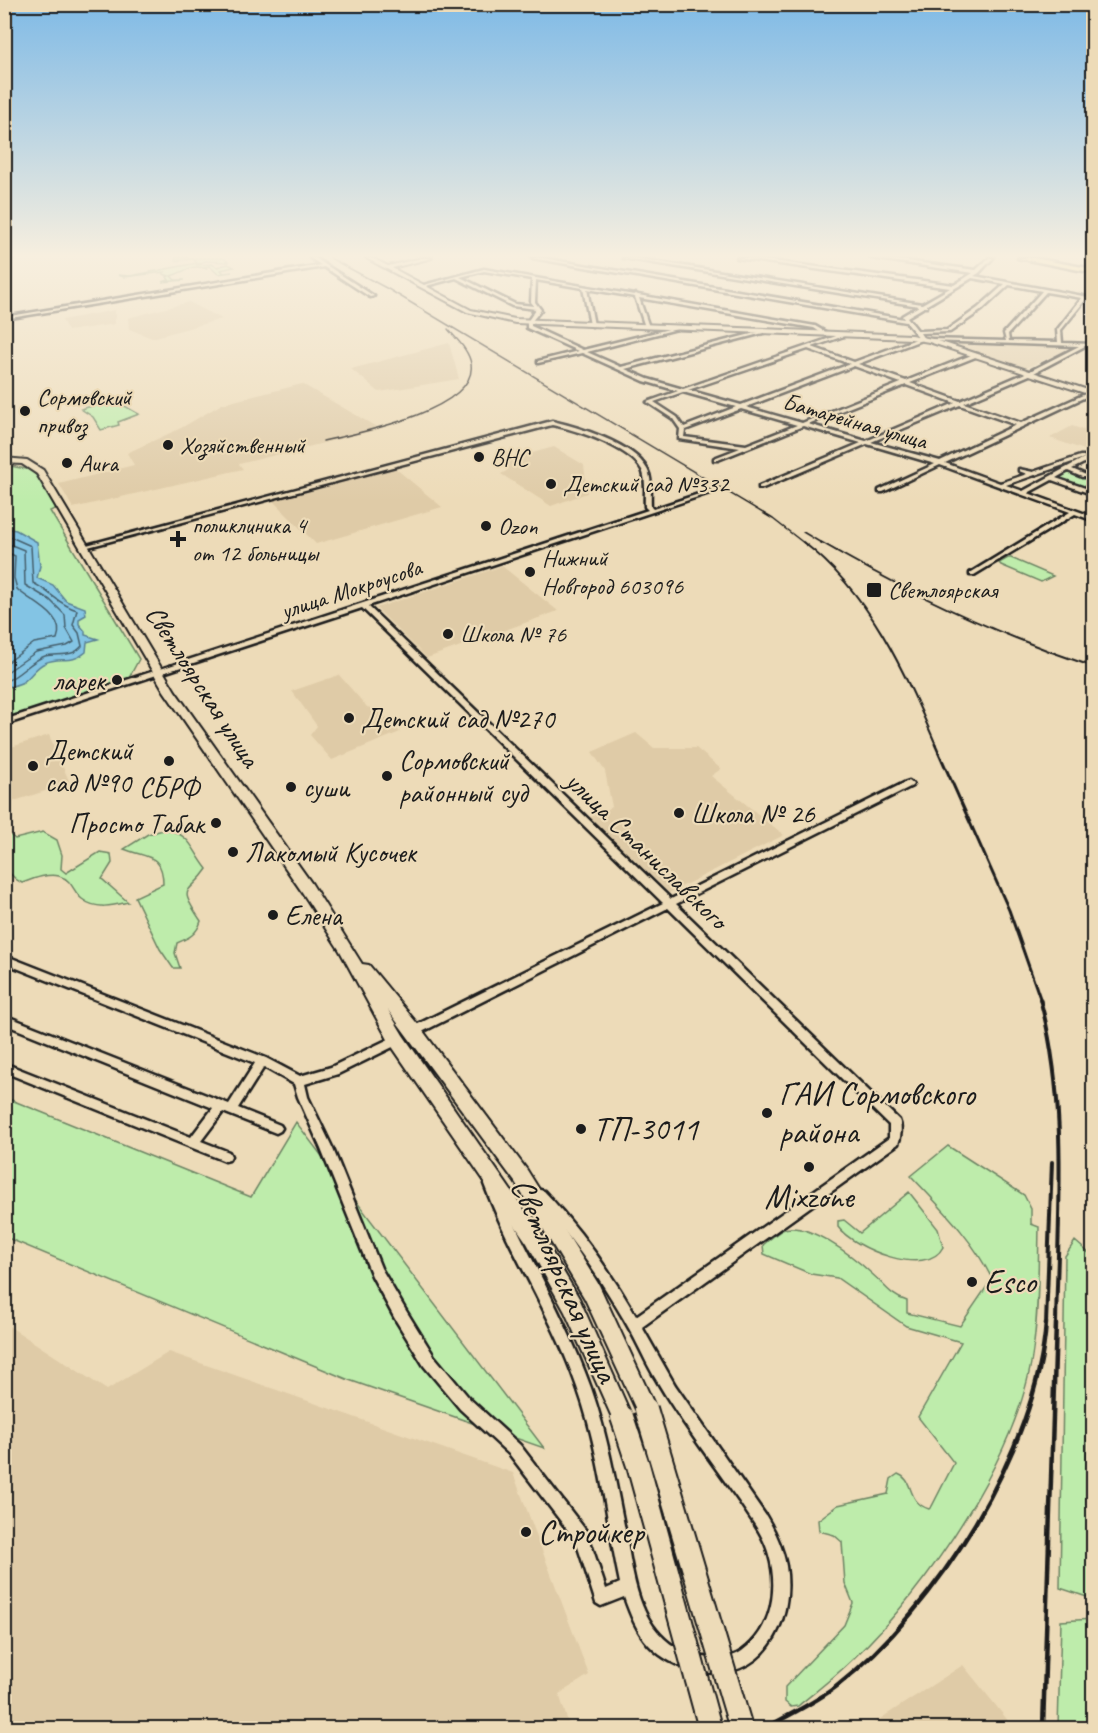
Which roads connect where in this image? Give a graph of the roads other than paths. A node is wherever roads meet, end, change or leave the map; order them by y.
1 (556, 339) edge
2 (632, 339) edge
3 (735, 339) edge
4 (831, 339) edge
5 (911, 339) edge
6 (1059, 339) edge
7 (930, 340) joint
8 (1008, 340) joint
9 (1059, 344) junction
10 (1084, 345) junction
11 (1094, 345) edge
12 (808, 347) junction
13 (584, 351) junction
14 (976, 355) junction
15 (540, 362) dead end
16 (856, 364) junction
17 (623, 368) junction
18 (1030, 373) junction
19 (905, 383) junction
20 (685, 391) junction
21 (1092, 393) edge
22 (959, 403) junction
23 (743, 407) junction
24 (803, 424) junction
25 (1020, 425) junction
26 (683, 429) junction
27 (866, 442) junction
28 (748, 447) junction
29 (1092, 456) edge
30 (717, 459) dead end
31 (10, 460) edge
32 (939, 463) junction
33 (1067, 469) junction
34 (1021, 470) dead end
35 (1033, 474) junction
36 (1084, 476) dead end
37 (1052, 478) junction
38 (1000, 486) junction
39 (761, 487) dead end
40 (881, 491) dead end
41 (710, 492) dead end
42 (1094, 493) edge
43 (1022, 494) junction
44 (652, 511) junction
45 (1075, 512) junction
46 (1094, 519) edge
47 (86, 546) junction
48 (972, 574) dead end
49 (363, 605) junction
50 (160, 673) junction
51 (4, 723) edge
52 (909, 784) dead end
53 (670, 904) junction
54 (345, 947) junction
55 (4, 958) edge
56 (4, 1019) edge
57 (414, 1031) junction
58 (397, 1040) junction
59 (262, 1061) junction
60 (4, 1067) edge
61 (299, 1082) junction
62 (226, 1108) junction
63 (276, 1128) dead end
64 (193, 1143) junction
65 (225, 1156) dead end
66 (485, 1170) junction
67 (521, 1176) junction
68 (634, 1325) junction
69 (628, 1588) junction
70 (710, 1728) edge
71 (741, 1728) edge

1 - 13 street, Батарейная улица
2 - 13 street
3 - 17 street
4 - 12 street
5 - 16 street
6 - 9 street
7 - 8 street
7 - 14 street
8 - 9 street
9 - 10 street
10 - 11 street
10 - 18 street
12 - 16 street
12 - 20 street
13 - 15 street
13 - 17 street, Батарейная улица
14 - 18 street
14 - 19 street
16 - 19 street
16 - 23 street
17 - 20 street, Батарейная улица
18 - 21 street
18 - 22 street
19 - 22 street
19 - 24 street
20 - 23 street, Батарейная улица
20 - 26 street
21 - 25 street
22 - 25 street
22 - 27 street
23 - 24 street, Батарейная улица
23 - 26 street
24 - 27 street, Батарейная улица
24 - 28 street
25 - 32 street
26 - 28 street
27 - 32 street, Батарейная улица
27 - 39 street
28 - 30 street
29 - 33 street
29 - 35 street
31 - 47 main road, Светлоярская улица
32 - 38 street, Батарейная улица
32 - 40 street
33 - 36 street
33 - 37 street
34 - 35 street
35 - 38 street
37 - 42 street
37 - 43 street
38 - 43 street, Батарейная улица
41 - 44 street, улица Мокроусова
43 - 45 street, Батарейная улица
44 - 47 street
44 - 49 street, улица Мокроусова
45 - 46 street, Батарейная улица
45 - 48 street
47 - 50 main road, Светлоярская улица
49 - 50 street, улица Мокроусова
49 - 53 street, улица Станиславского
50 - 51 street, улица Мокроусова
50 - 54 main road, Светлоярская улица
52 - 53 street
53 - 57 street
53 - 68 street, улица Станиславского
54 - 57 main road
54 - 58 main road
55 - 59 street
56 - 62 street
57 - 58 main road
57 - 67 main road
58 - 61 street
58 - 66 main road
59 - 61 street
59 - 62 street
60 - 64 street
61 - 69 street
62 - 63 street
62 - 64 street
64 - 65 street
66 - 69 street, Светлоярская улица
66 - 70 main road, bridge
67 - 68 street, Светлоярская улица
67 - 71 main road, bridge
68 - 69 street, Светлоярская улица

